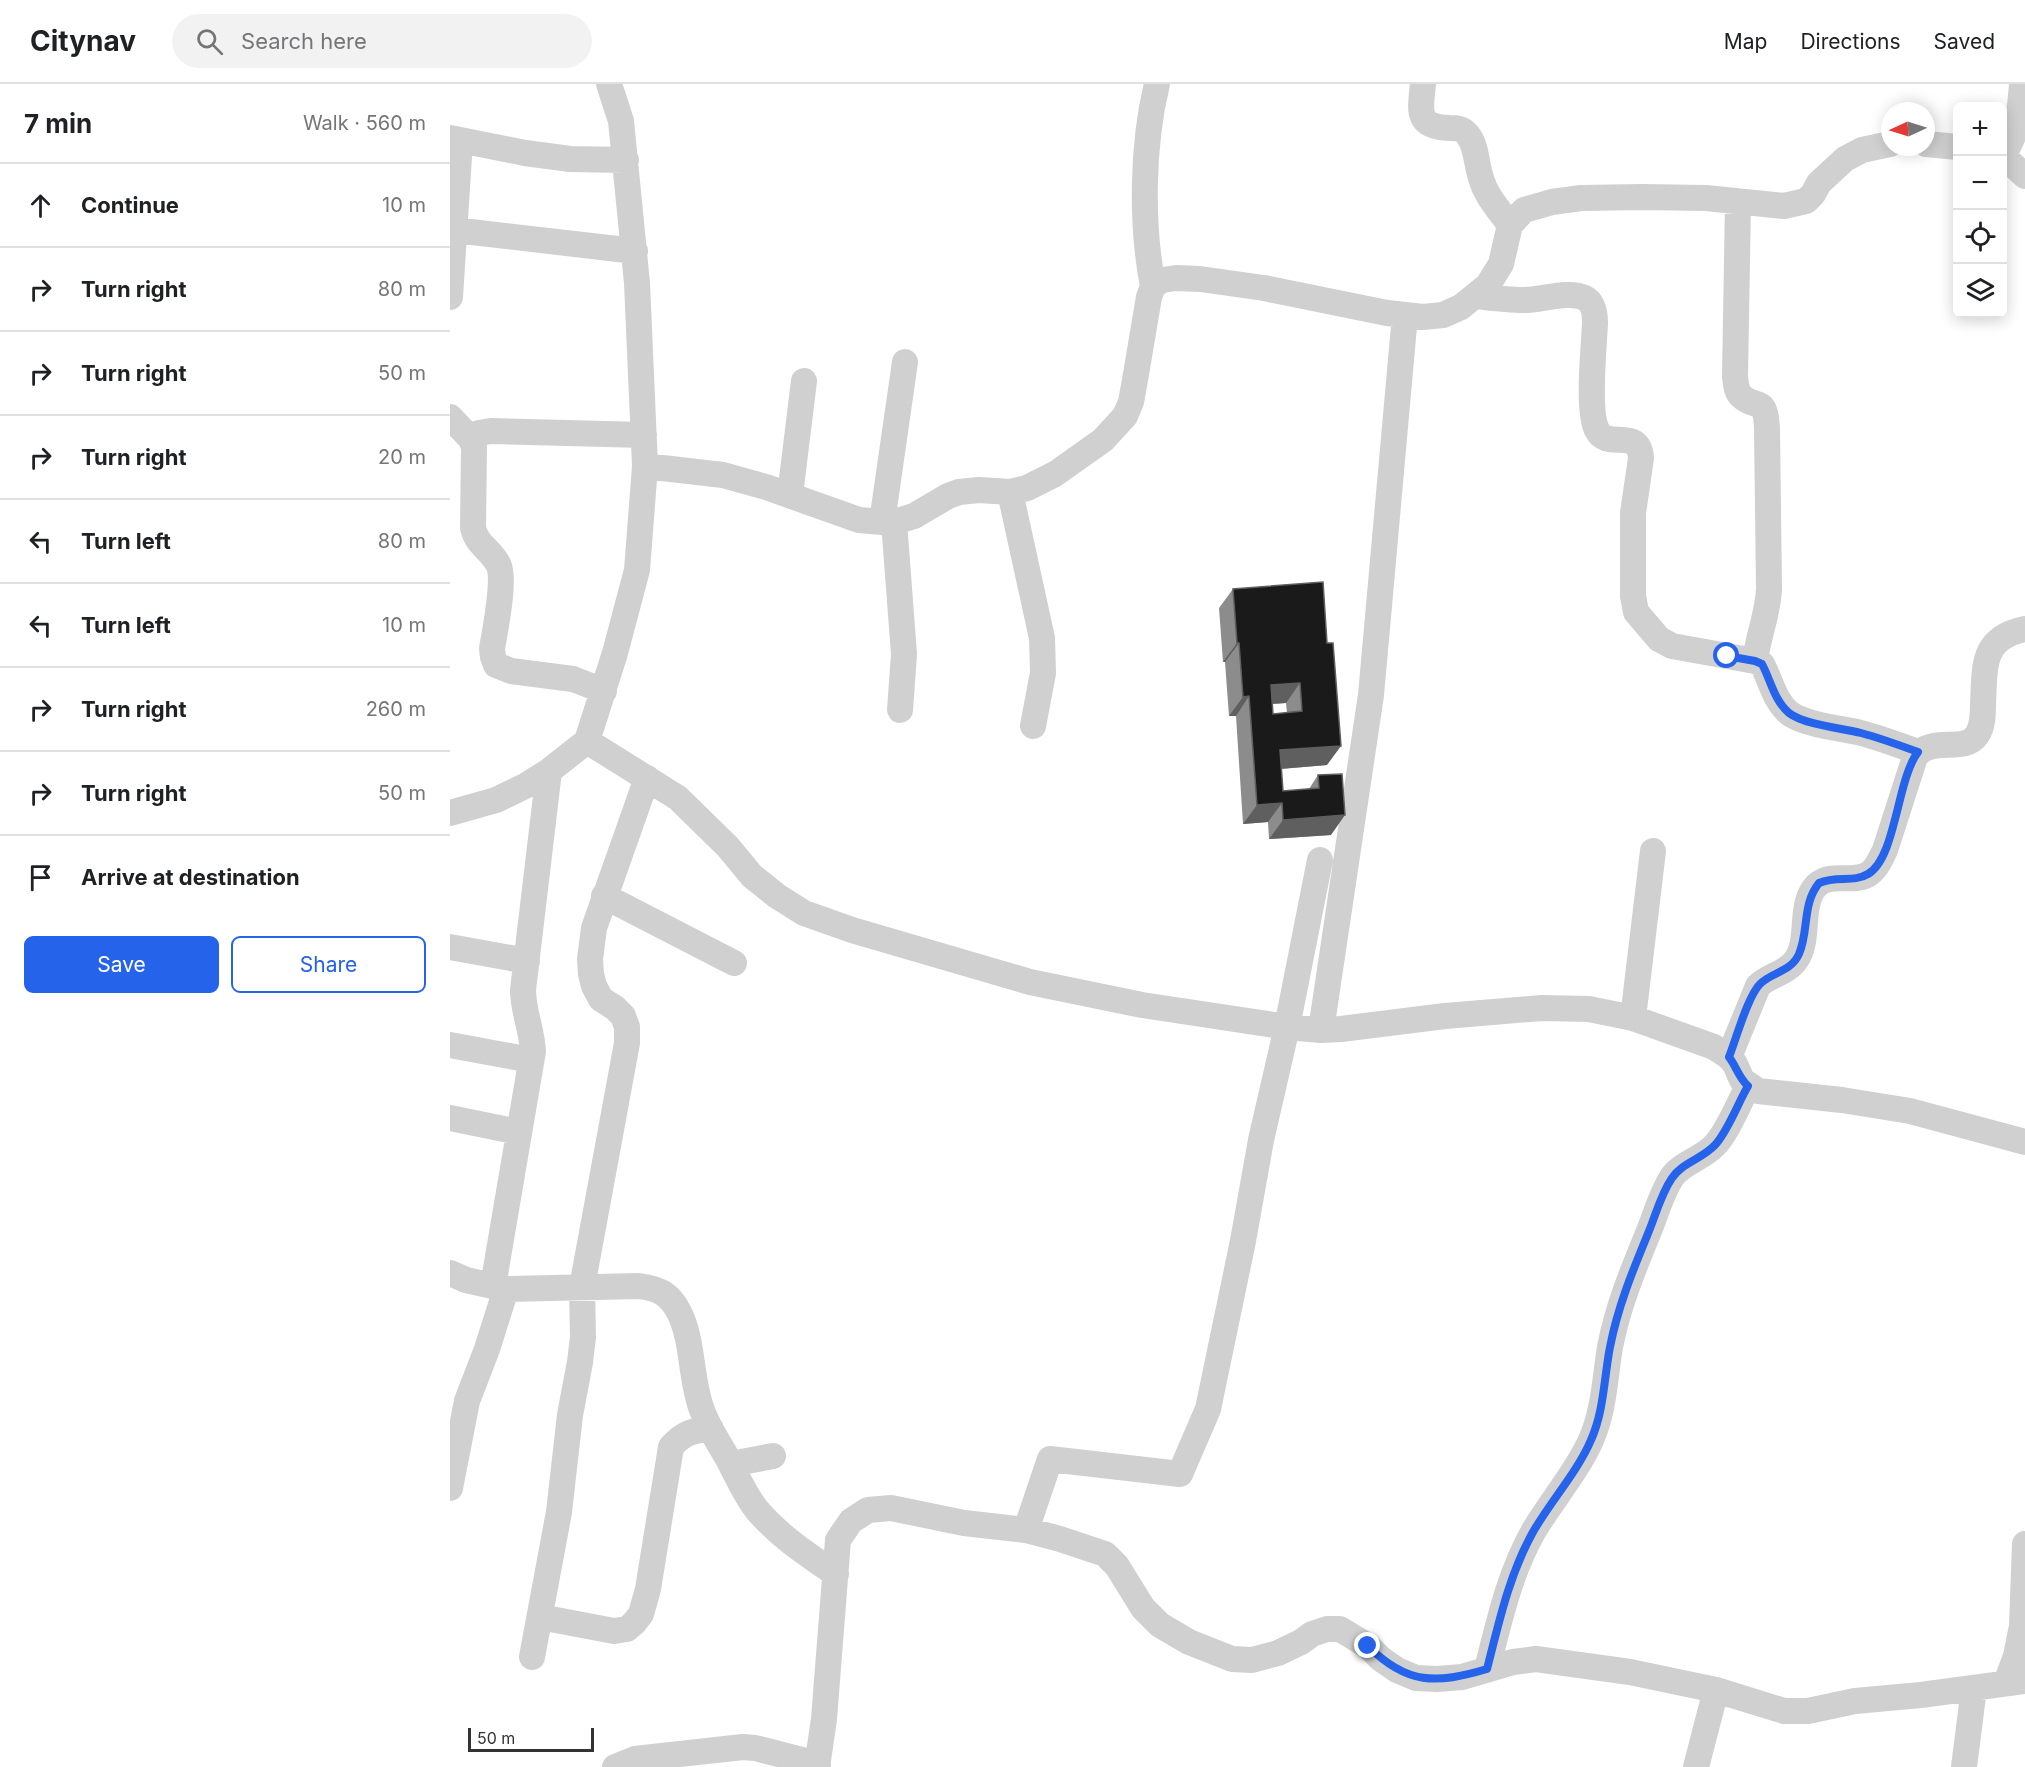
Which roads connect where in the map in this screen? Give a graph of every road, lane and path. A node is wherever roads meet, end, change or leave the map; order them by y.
1 (609, 84) edge
2 (1157, 84) edge
3 (1423, 84) edge
4 (2022, 84) edge
5 (455, 140) edge
6 (1935, 145) edge
7 (1881, 146) edge
8 (1953, 147) edge
9 (2007, 149) edge
10 (2004, 156) edge
11 (626, 160) junction
12 (2025, 176) edge
13 (1738, 202) junction
14 (1510, 225) junction
15 (454, 230) junction
16 (634, 251) junction
17 (1153, 286) junction
18 (1477, 296) junction
19 (450, 297) edge
20 (1405, 315) junction
21 (904, 362) dead end
22 (804, 381) dead end
23 (450, 417) edge
24 (644, 435) junction
25 (471, 439) junction
26 (645, 466) junction
27 (1010, 492) junction
28 (790, 495) junction
29 (888, 522) junction
30 (2025, 629) edge
31 (1755, 661) junction
32 (604, 691) junction
33 (900, 710) dead end
34 (1034, 726) dead end
35 (587, 741) junction
36 (1918, 752) junction
37 (549, 771) junction
38 (647, 777) junction
39 (450, 813) edge
40 (1653, 851) dead end
41 (1320, 860) dead end
42 (604, 896) junction
43 (450, 947) edge
44 (526, 961) junction
45 (734, 963) dead end
46 (1633, 1018) junction
47 (1287, 1027) junction
48 (1321, 1030) junction
49 (450, 1045) edge
50 (1729, 1057) junction
51 (531, 1060) junction
52 (1748, 1086) junction
53 (450, 1118) edge
54 (519, 1132) junction
55 (2025, 1142) edge
56 (450, 1273) edge
57 (582, 1287) junction
58 (500, 1288) junction
59 (711, 1429) junction
60 (773, 1456) dead end
61 (731, 1464) junction
62 (450, 1488) edge
63 (1026, 1530) junction
64 (2025, 1544) edge
65 (836, 1574) junction
66 (540, 1617) junction
67 (532, 1657) dead end
68 (1487, 1669) junction
69 (2016, 1682) edge
70 (1974, 1688) junction
71 (1716, 1690) junction
72 (817, 1766) edge
73 (615, 1767) edge
74 (1696, 1767) edge
75 (1964, 1767) edge

1 - 11 street
2 - 17 street
3 - 14 street
4 - 9 street
5 - 11 street
5 - 15 street
6 - 8 street
7 - 13 street
10 - 12 street
11 - 16 street
13 - 14 street
13 - 31 street
14 - 18 street
15 - 16 street
15 - 19 street
16 - 24 street
17 - 20 street
17 - 27 street
18 - 20 street
18 - 31 street
20 - 48 street
21 - 29 street
22 - 28 street
23 - 25 street
24 - 25 street
24 - 26 street
25 - 32 street
26 - 28 street
26 - 32 street
27 - 29 street
27 - 34 street
28 - 29 street
29 - 33 street
30 - 36 street
31 - 36 street
32 - 35 street
35 - 37 street
35 - 38 street
36 - 50 street
37 - 39 street
37 - 44 street
38 - 42 street
38 - 47 street
40 - 46 street
41 - 47 street
42 - 45 street
42 - 57 street
43 - 44 street
44 - 51 street
46 - 48 street
46 - 50 street
47 - 48 street
47 - 63 street
49 - 51 street
50 - 52 street
51 - 54 street
52 - 55 street
52 - 68 street
53 - 54 street
54 - 58 street
56 - 58 street
57 - 58 street
57 - 59 street
57 - 66 street
58 - 62 street
59 - 61 street
59 - 66 street
60 - 61 street
61 - 65 street
63 - 65 street
63 - 68 street
64 - 69 street
65 - 72 street
66 - 67 street
68 - 71 street
69 - 70 street
70 - 71 street
70 - 75 street
71 - 74 street
72 - 73 street

